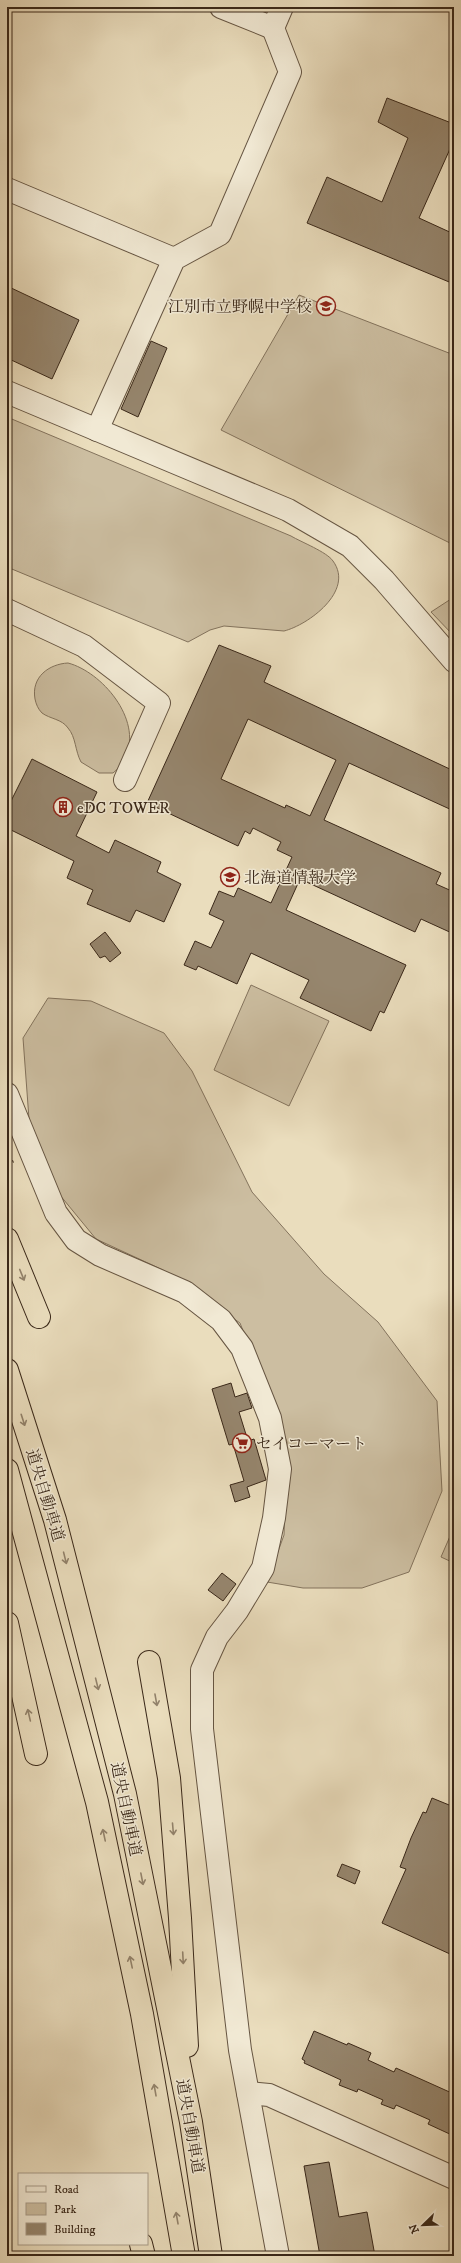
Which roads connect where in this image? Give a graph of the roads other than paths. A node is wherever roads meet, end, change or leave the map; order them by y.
1 (221, 7) edge
2 (282, 7) edge
3 (273, 28) junction
4 (7, 189) edge
5 (174, 259) junction
6 (7, 392) edge
7 (97, 430) junction
8 (7, 610) edge
9 (454, 661) edge
10 (125, 780) dead end
11 (7, 1094) edge
12 (7, 1239) edge
13 (39, 1317) dead end
14 (7, 1370) edge
15 (7, 1470) edge
16 (7, 1623) edge
17 (149, 1662) dead end
18 (36, 1754) dead end
19 (248, 2093) junction
20 (191, 2122) junction
21 (454, 2178) edge
22 (141, 2245) edge
23 (144, 2256) edge
24 (184, 2256) edge
25 (212, 2256) edge
26 (278, 2256) edge

1 - 3 street
2 - 3 street
3 - 5 street
4 - 5 street
5 - 7 street
6 - 7 street
7 - 9 street
8 - 10 street
11 - 19 street
12 -> 13 highway
14 -> 20 highway, 道央自動車道
24 -> 15 highway, 道央自動車道
18 -> 16 highway
17 -> 20 highway
19 - 21 street
19 - 26 street
20 - 25 highway, 道央自動車道
22 - 23 highway

